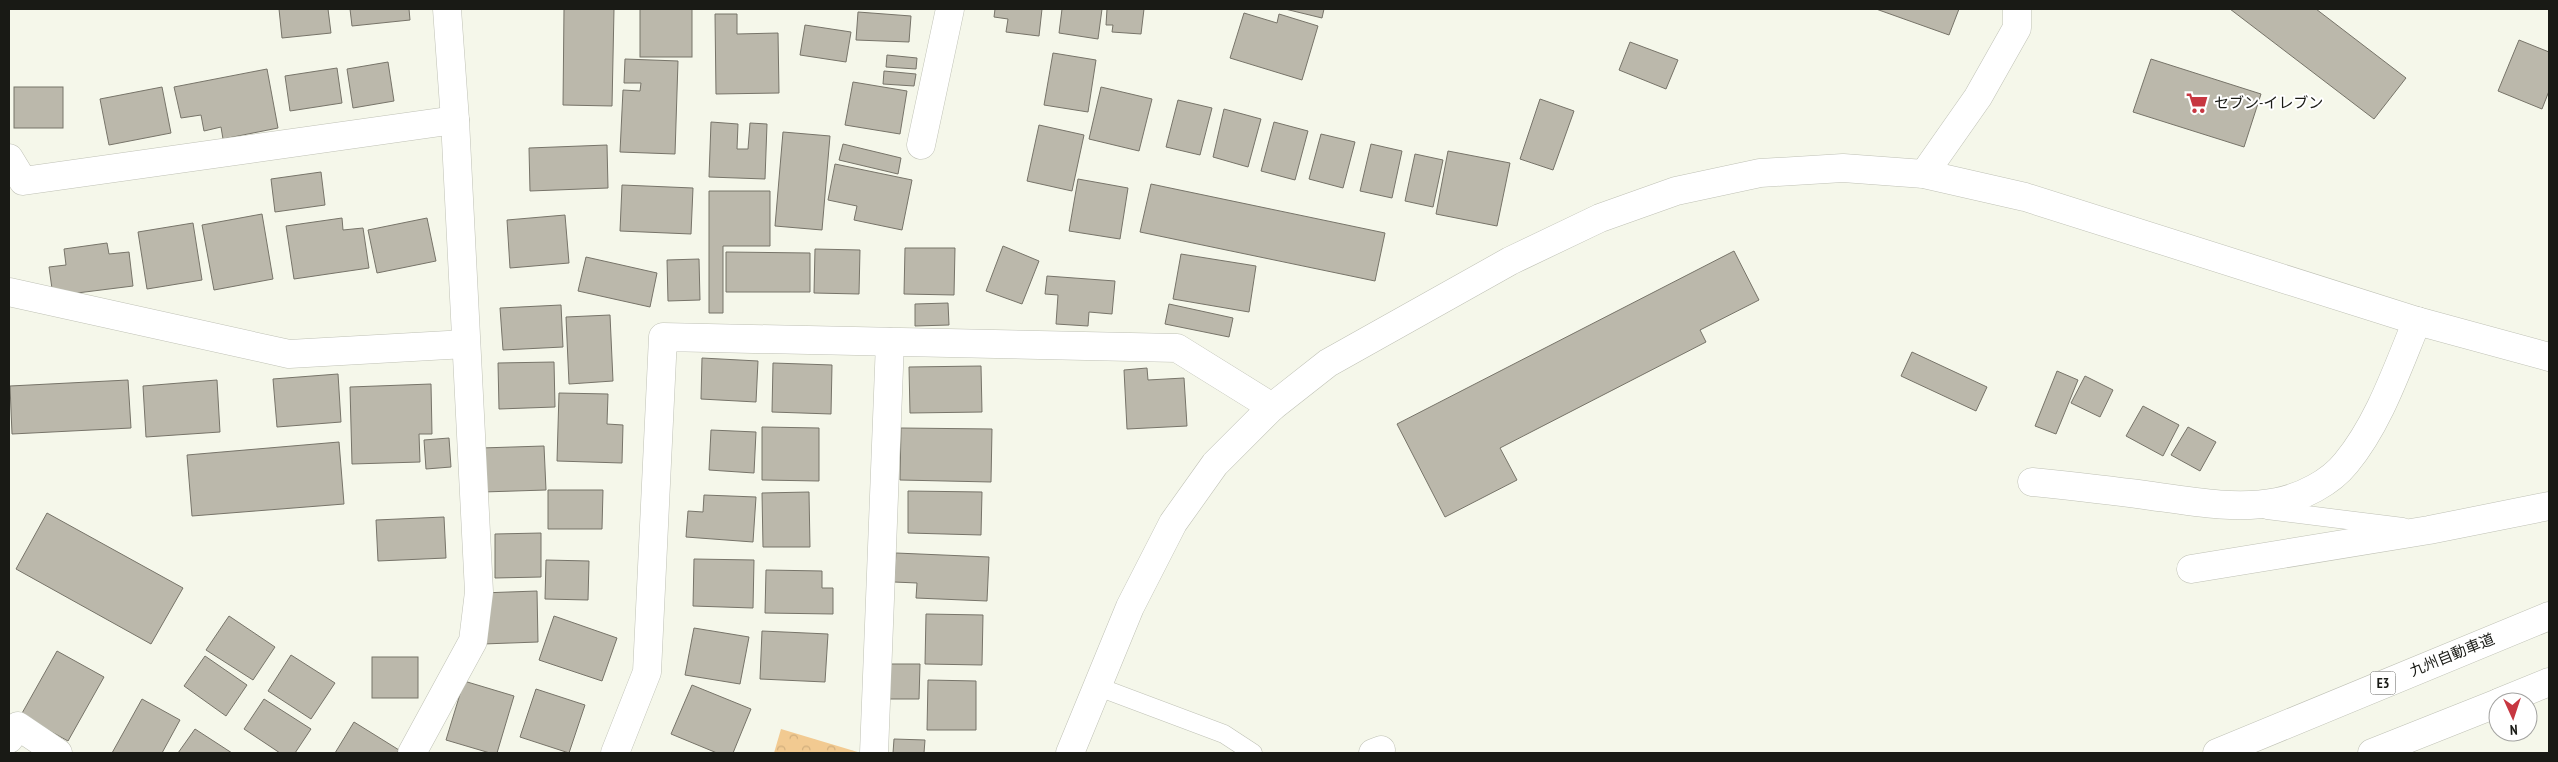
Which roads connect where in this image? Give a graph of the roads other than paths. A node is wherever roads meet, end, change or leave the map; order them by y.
1 (447, 9) edge
2 (950, 9) edge
3 (2017, 9) edge
4 (455, 120) junction
5 (921, 144) dead end
6 (9, 158) edge
7 (1924, 174) junction
8 (9, 292) edge
9 (2417, 321) junction
10 (890, 342) junction
11 (466, 344) junction
12 (2549, 357) edge
13 (1272, 408) junction
14 (2032, 482) dead end
15 (2185, 500) junction
16 (2549, 506) edge
17 (2429, 530) junction
18 (2191, 569) dead end
19 (2549, 616) edge
20 (2549, 682) edge
21 (1096, 686) junction
22 (2524, 692) edge
23 (2488, 706) edge
24 (9, 739) edge
25 (58, 753) edge
26 (412, 753) edge
27 (615, 753) edge
28 (874, 753) edge
29 (1070, 753) edge
30 (1252, 753) edge
31 (2217, 753) edge
32 (2372, 753) edge

1 - 4 main road
2 - 5 main road
3 - 7 main road
4 - 6 main road
4 - 11 main road
7 - 9 main road
7 - 13 main road
8 - 11 main road
9 - 12 main road
9 - 15 main road
10 - 13 main road
10 - 27 main road
10 - 28 main road
11 - 26 main road
13 - 21 main road
14 - 15 main road
15 - 17 lane
16 - 17 main road
17 - 18 main road
19 - 31 main road, 九州自動車道 / E3
20 - 22 main road
21 - 29 main road
21 - 30 lane
23 - 32 main road
24 - 25 main road

